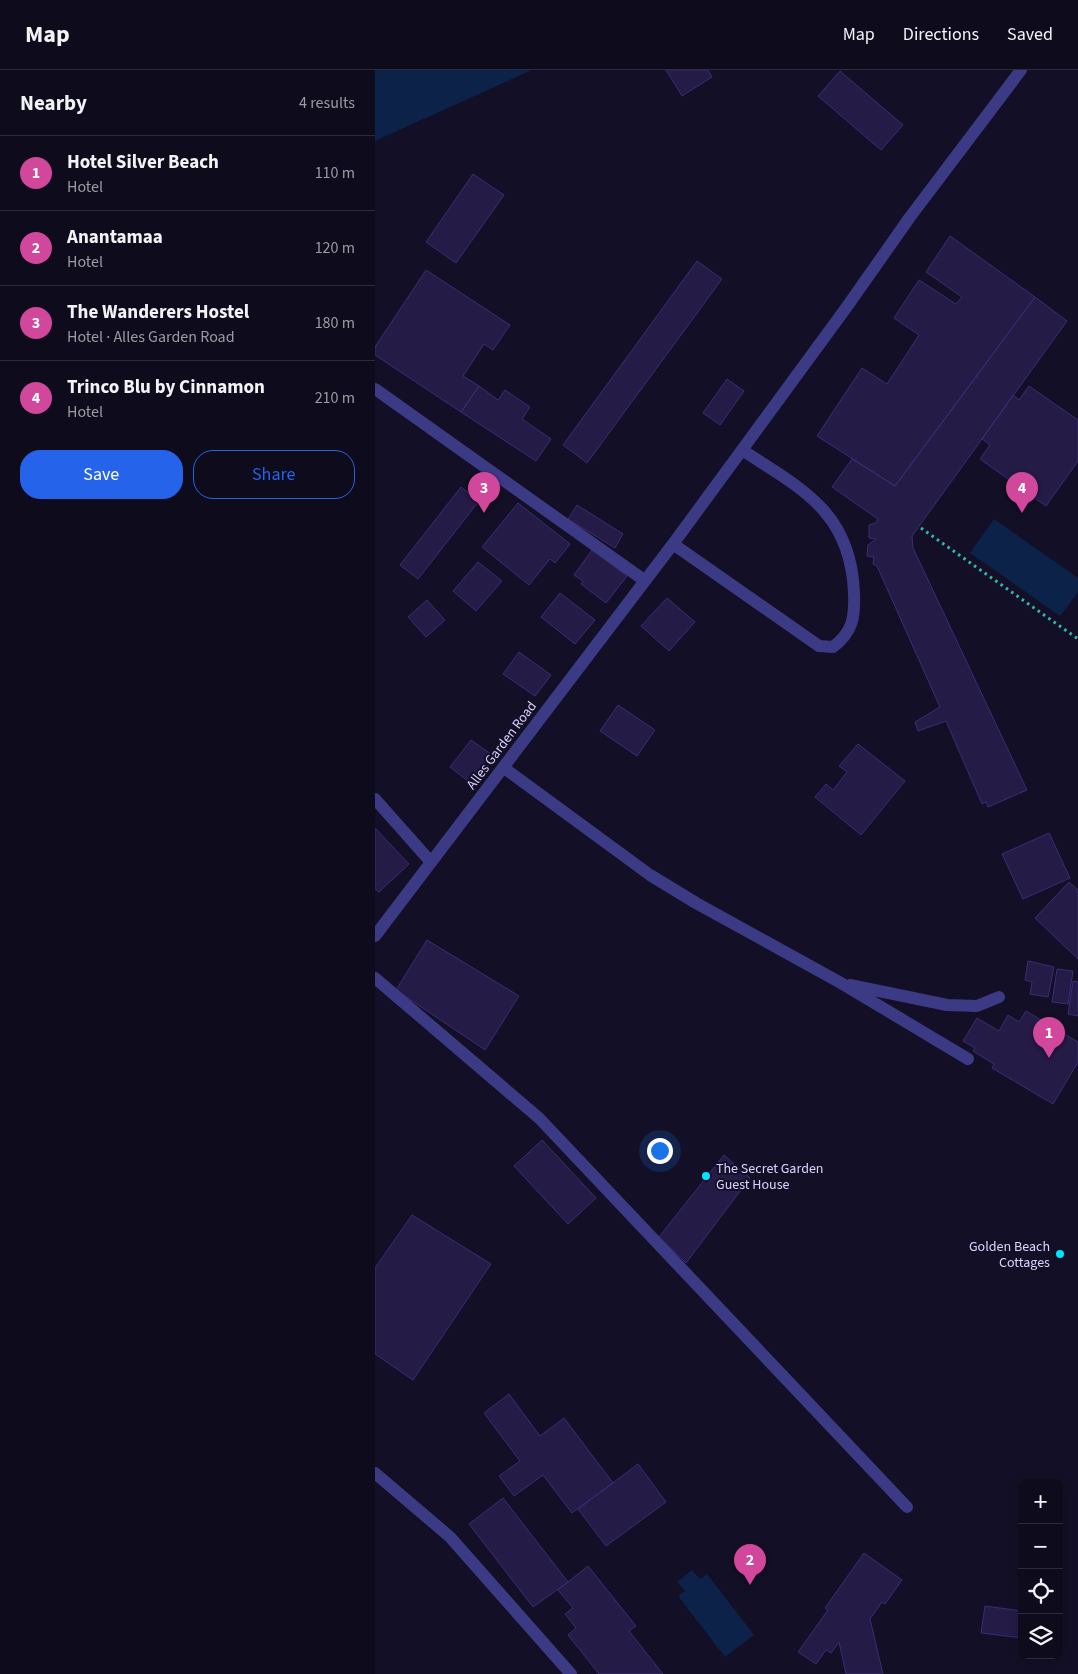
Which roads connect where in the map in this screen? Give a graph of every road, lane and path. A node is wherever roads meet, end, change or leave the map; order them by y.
1 (1021, 70) edge
2 (375, 389) edge
3 (742, 450) junction
4 (921, 528) dead end
5 (673, 544) junction
6 (647, 576) junction
7 (1078, 638) edge
8 (504, 768) junction
9 (375, 799) edge
10 (430, 861) junction
11 (375, 936) edge
12 (375, 978) edge
13 (841, 983) junction
14 (999, 997) dead end
15 (968, 1059) dead end
16 (375, 1473) edge
17 (907, 1507) dead end
18 (571, 1674) edge

1 - 3 street, Alles Garden Road
2 - 6 street
3 - 5 street, Alles Garden Road
3 - 5 street
4 - 7 path
5 - 6 street, Alles Garden Road
6 - 8 street, Alles Garden Road
8 - 10 street, Alles Garden Road
8 - 13 street
9 - 10 street
10 - 11 street, Alles Garden Road
12 - 17 street
13 - 14 street
13 - 15 street
16 - 18 street

